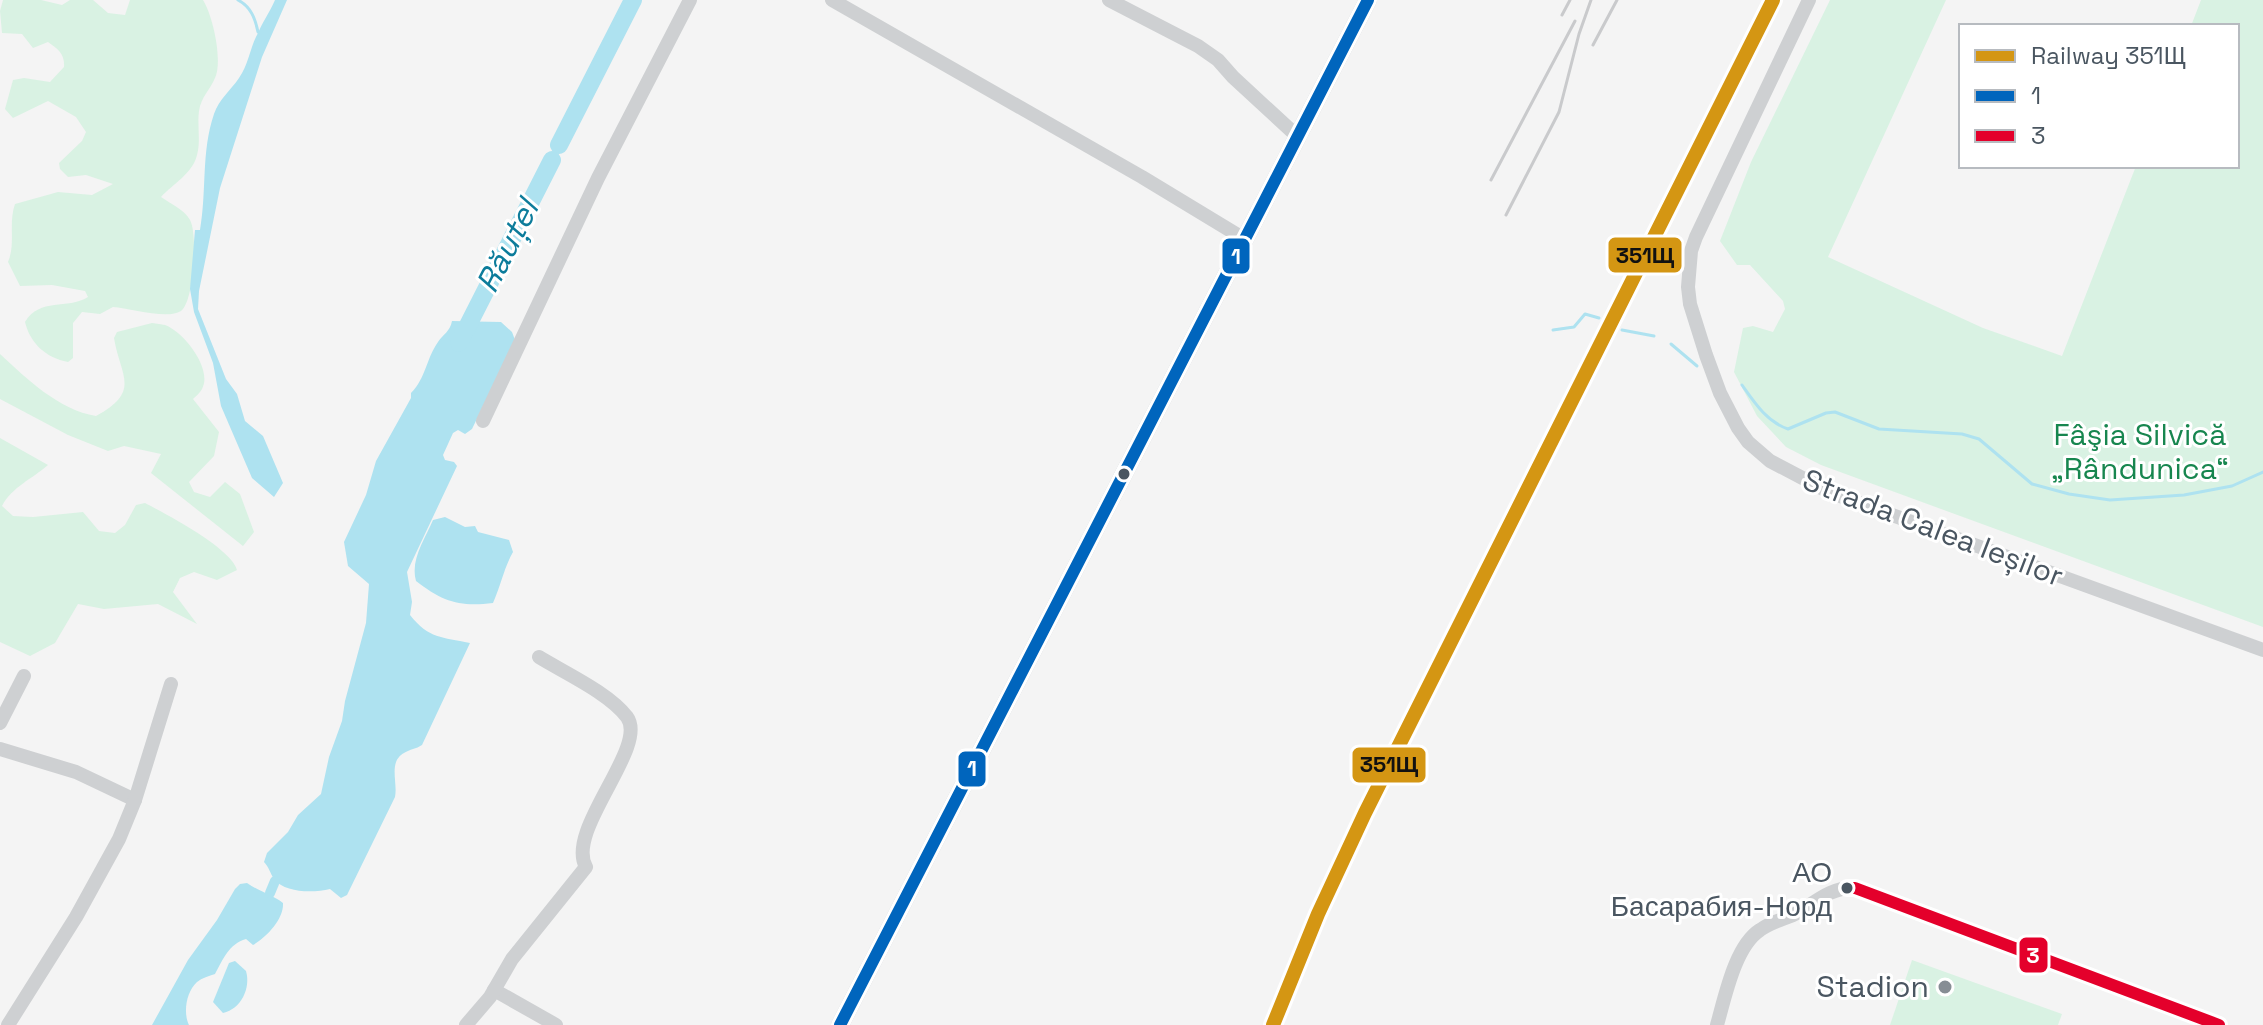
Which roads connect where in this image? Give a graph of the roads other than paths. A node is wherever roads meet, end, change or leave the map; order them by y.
1 (690, 0) edge
2 (832, 0) edge
3 (1109, 0) edge
4 (1367, 0) edge
5 (1809, 0) edge
6 (1297, 136) junction
7 (1246, 240) junction
8 (483, 421) dead end
9 (2263, 650) edge
10 (539, 657) dead end
11 (24, 676) dead end
12 (171, 684) dead end
13 (0, 723) edge
14 (0, 749) edge
15 (135, 800) junction
16 (494, 990) junction
17 (8, 1025) edge
18 (466, 1025) edge
19 (556, 1025) edge
20 (840, 1025) edge
21 (1717, 1025) edge
22 (2219, 1025) edge

1 - 8 street
2 - 7 street
3 - 6 street
4 - 6 main road
5 - 9 street, Strada Calea Ieșilor
6 - 7 main road
7 - 20 main road
10 - 16 street
11 - 13 street
12 - 15 street
14 - 15 street
15 - 17 street
16 - 18 street
16 - 19 street
21 - 22 street

